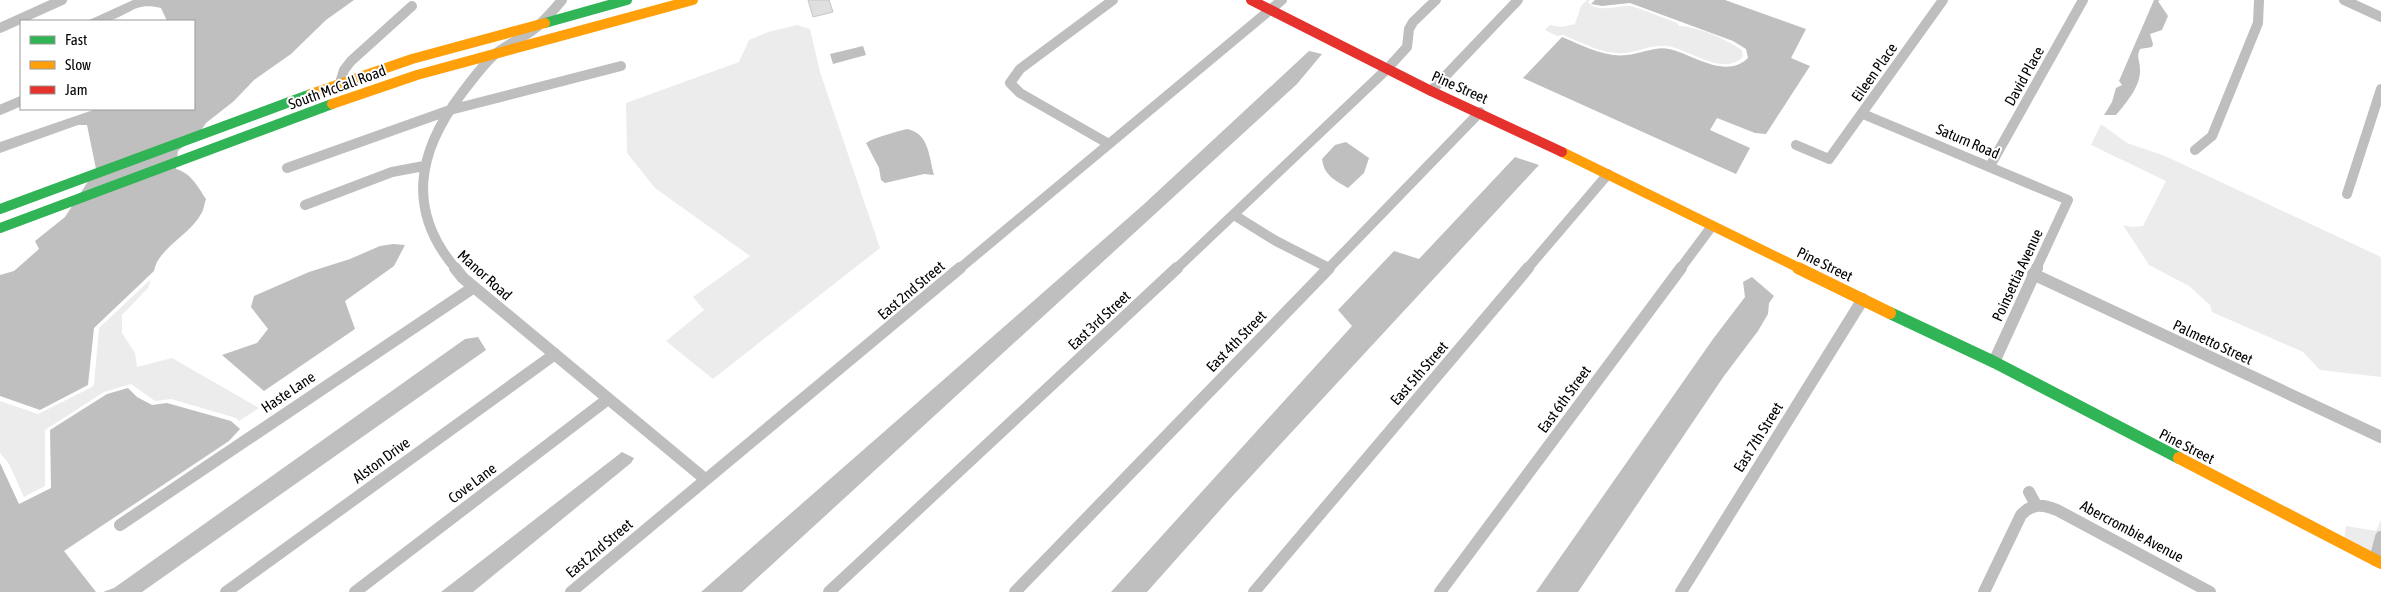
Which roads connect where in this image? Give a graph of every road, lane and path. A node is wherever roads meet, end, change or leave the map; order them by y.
1 (62, 0) edge
2 (562, 0) edge
3 (627, 0) edge
4 (693, 0) edge
5 (1113, 0) edge
6 (1252, 0) edge
7 (1282, 0) edge
8 (1436, 0) edge
9 (1518, 0) edge
10 (1943, 0) edge
11 (2083, 0) edge
12 (2259, 0) edge
13 (2344, 0) edge
14 (412, 6) dead end
15 (1270, 9) junction
16 (2381, 17) edge
17 (539, 25) junction
18 (0, 28) edge
19 (497, 53) junction
20 (621, 66) dead end
21 (1387, 69) junction
22 (340, 83) junction
23 (2381, 89) edge
24 (1430, 91) junction
25 (20, 101) edge
26 (0, 110) edge
27 (450, 110) junction
28 (1480, 112) junction
29 (1864, 114) junction
30 (1109, 144) junction
31 (1796, 145) dead end
32 (2195, 150) dead end
33 (424, 166) junction
34 (1990, 166) junction
35 (287, 168) dead end
36 (1608, 174) junction
37 (2347, 194) dead end
38 (2064, 198) joint
39 (305, 205) dead end
40 (0, 209) edge
41 (1234, 215) junction
42 (1712, 226) junction
43 (0, 228) edge
44 (1327, 267) junction
45 (2033, 274) junction
46 (474, 287) junction
47 (1863, 299) junction
48 (555, 354) junction
49 (1994, 362) junction
50 (608, 399) junction
51 (2381, 437) edge
52 (705, 479) junction
53 (2029, 492) dead end
54 (2036, 505) junction
55 (120, 525) dead end
56 (2381, 537) edge
57 (2378, 562) edge
58 (226, 592) edge
59 (355, 592) edge
60 (571, 592) edge
61 (829, 592) edge
62 (1015, 592) edge
63 (1254, 592) edge
64 (1440, 592) edge
65 (1681, 592) edge
66 (1984, 592) edge
67 (2210, 592) edge

1 - 18 street
2 - 17 street, Manor Road
3 - 17 main road, South McCall Road
4 - 19 main road, South McCall Road
5 - 30 street
6 - 15 main road, Pine Street
7 - 15 street, East 2nd Street
8 - 21 street, East 3rd Street
9 - 24 street
10 - 29 street, Eileen Place
11 - 34 street, David Place
12 - 32 street
13 - 16 street
14 - 22 street
15 - 21 main road, Pine Street
15 - 30 street, East 2nd Street
17 - 19 street, Manor Road
17 - 22 main road, South McCall Road
19 - 27 street, Manor Road
19 - 43 main road, South McCall Road
20 - 27 street
21 - 24 main road, Pine Street
21 - 41 street, East 3rd Street
22 - 40 main road, South McCall Road
23 - 37 street
24 - 28 main road, Pine Street
25 - 26 street
27 - 33 street, Manor Road
27 - 35 street
28 - 36 main road, Pine Street
28 - 44 street, East 4th Street
29 - 31 street, Eileen Place
29 - 34 street, Saturn Road
30 - 52 street, East 2nd Street
33 - 39 street
33 - 46 street, Manor Road
34 - 38 street, Saturn Road
36 - 42 main road, Pine Street
36 - 63 street, East 5th Street
38 - 45 street, Poinsettia Avenue
41 - 44 street
41 - 61 street, East 3rd Street
42 - 47 main road, Pine Street
42 - 64 street, East 6th Street
44 - 62 street, East 4th Street
45 - 49 street, Poinsettia Avenue
45 - 51 street, Palmetto Street
46 - 48 street, Manor Road
46 - 55 street, Haste Lane
47 - 49 main road, Pine Street
47 - 65 street, East 7th Street
48 - 50 street, Manor Road
48 - 58 street, Alston Drive
49 - 57 main road, Pine Street
50 - 52 street, Manor Road
50 - 59 street, Cove Lane
52 - 60 street, East 2nd Street
53 - 54 street
54 - 66 street
54 - 67 street, Abercrombie Avenue
56 - 57 street

